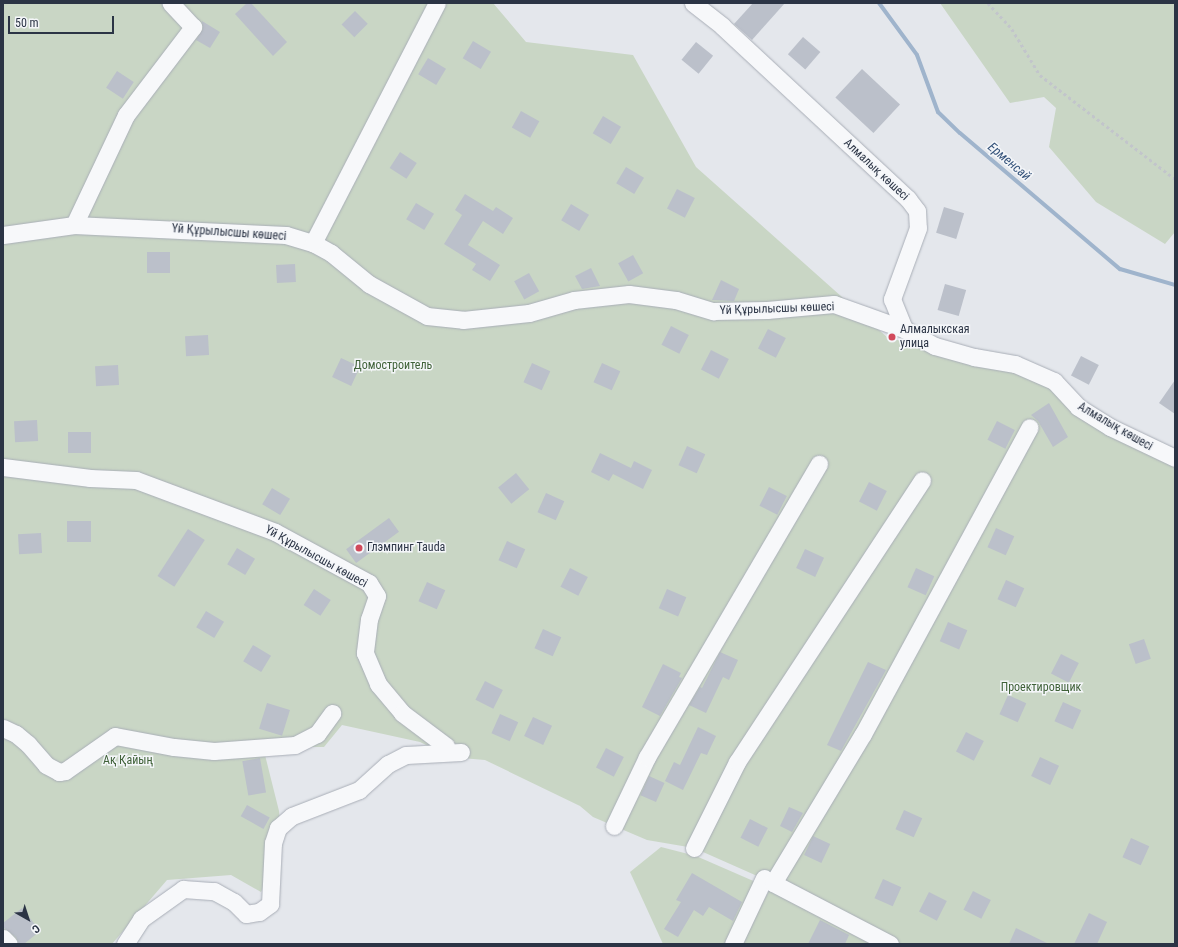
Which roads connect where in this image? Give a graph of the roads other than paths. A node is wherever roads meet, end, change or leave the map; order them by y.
1 (172, 3) edge
2 (437, 3) edge
3 (693, 3) edge
4 (74, 225) junction
5 (3, 235) edge
6 (313, 243) junction
7 (904, 329) junction
8 (1030, 427) dead end
9 (1175, 458) edge
10 (819, 464) dead end
11 (3, 467) edge
12 (922, 480) dead end
13 (332, 713) dead end
14 (3, 728) edge
15 (614, 826) dead end
16 (694, 848) dead end
17 (768, 880) junction
18 (3, 938) edge
19 (10, 944) edge
20 (126, 944) edge
21 (733, 944) edge
22 (890, 944) edge

1 - 4 street
2 - 6 street
3 - 7 street, Алмалық көшесі
4 - 5 street, Үй Құрылысшы көшесі
4 - 6 street, Үй Құрылысшы көшесі
6 - 7 street, Үй Құрылысшы көшесі
7 - 9 street, Алмалық көшесі
8 - 17 street
10 - 15 street
11 - 20 street, Үй Құрылысшы көшесі
12 - 16 street
13 - 14 street
17 - 21 street
17 - 22 street
18 - 19 street

